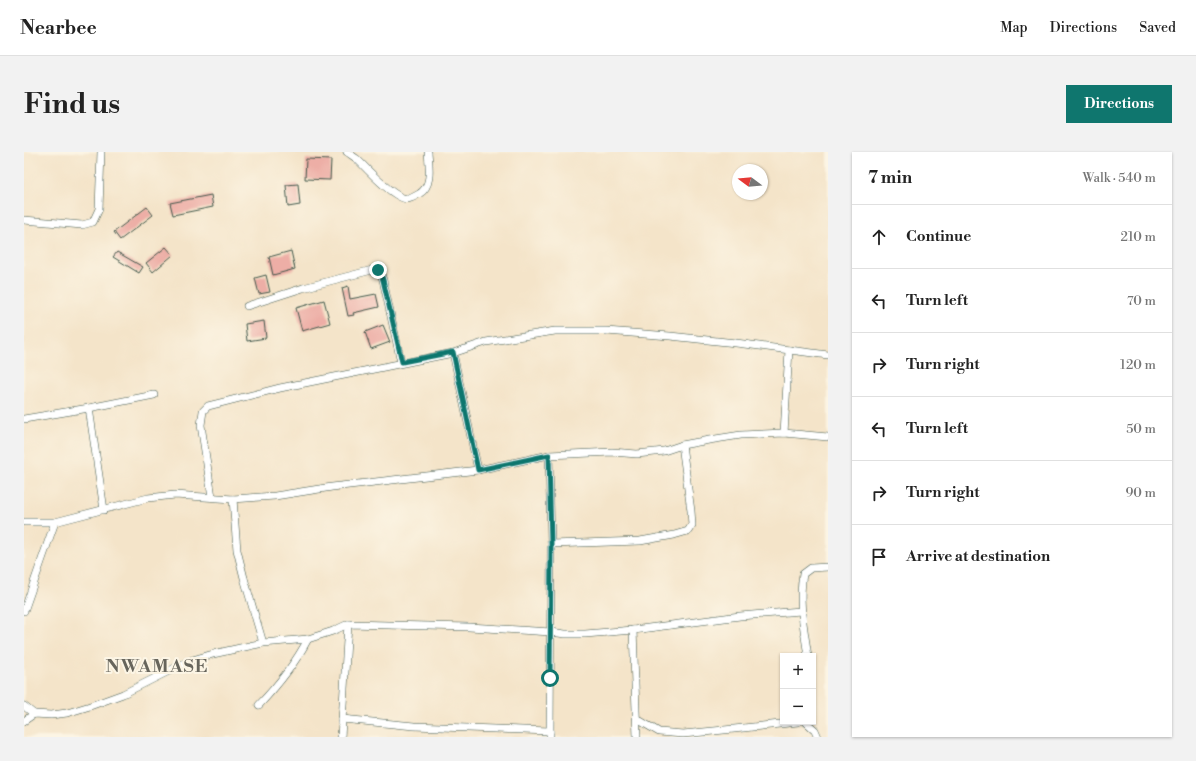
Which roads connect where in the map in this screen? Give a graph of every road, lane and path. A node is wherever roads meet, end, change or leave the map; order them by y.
1 (101, 152) edge
2 (347, 152) edge
3 (428, 152) edge
4 (24, 220) edge
5 (247, 306) dead end
6 (789, 350) junction
7 (453, 352) junction
8 (828, 354) edge
9 (402, 362) junction
10 (154, 395) dead end
11 (89, 408) junction
12 (24, 419) edge
13 (784, 432) junction
14 (828, 437) edge
15 (682, 445) junction
16 (549, 455) junction
17 (478, 470) junction
18 (212, 497) junction
19 (233, 499) junction
20 (104, 510) junction
21 (24, 522) edge
22 (55, 522) junction
23 (551, 544) junction
24 (828, 567) edge
25 (24, 611) edge
26 (801, 611) junction
27 (348, 624) junction
28 (633, 630) junction
29 (551, 632) junction
30 (308, 638) junction
31 (263, 643) junction
32 (808, 653) edge
33 (259, 705) dead end
34 (24, 706) edge
35 (34, 714) junction
36 (636, 719) junction
37 (342, 720) junction
38 (24, 721) edge
39 (780, 724) edge
40 (809, 725) edge
41 (550, 734) edge
42 (340, 736) edge
43 (637, 737) edge
44 (818, 737) edge

1 - 4 street
2 - 3 street
5 - 9 street
6 - 7 street
6 - 8 street
6 - 13 street
7 - 9 street
7 - 17 street
9 - 18 street
10 - 11 street
11 - 12 street
11 - 20 street
13 - 14 street
13 - 15 street
15 - 16 street
15 - 23 street
16 - 17 street
16 - 23 street
17 - 19 street
18 - 19 street
18 - 20 street
19 - 31 street
20 - 22 street
21 - 22 street
22 - 25 street
23 - 29 street
24 - 26 street
26 - 28 street
26 - 32 street
27 - 29 street
27 - 30 street
27 - 37 street
28 - 29 street
28 - 36 street
29 - 41 street
30 - 31 street
30 - 33 street
31 - 35 street
34 - 35 street
35 - 38 street
36 - 39 street
36 - 43 street
37 - 41 street
37 - 42 street
40 - 44 street

